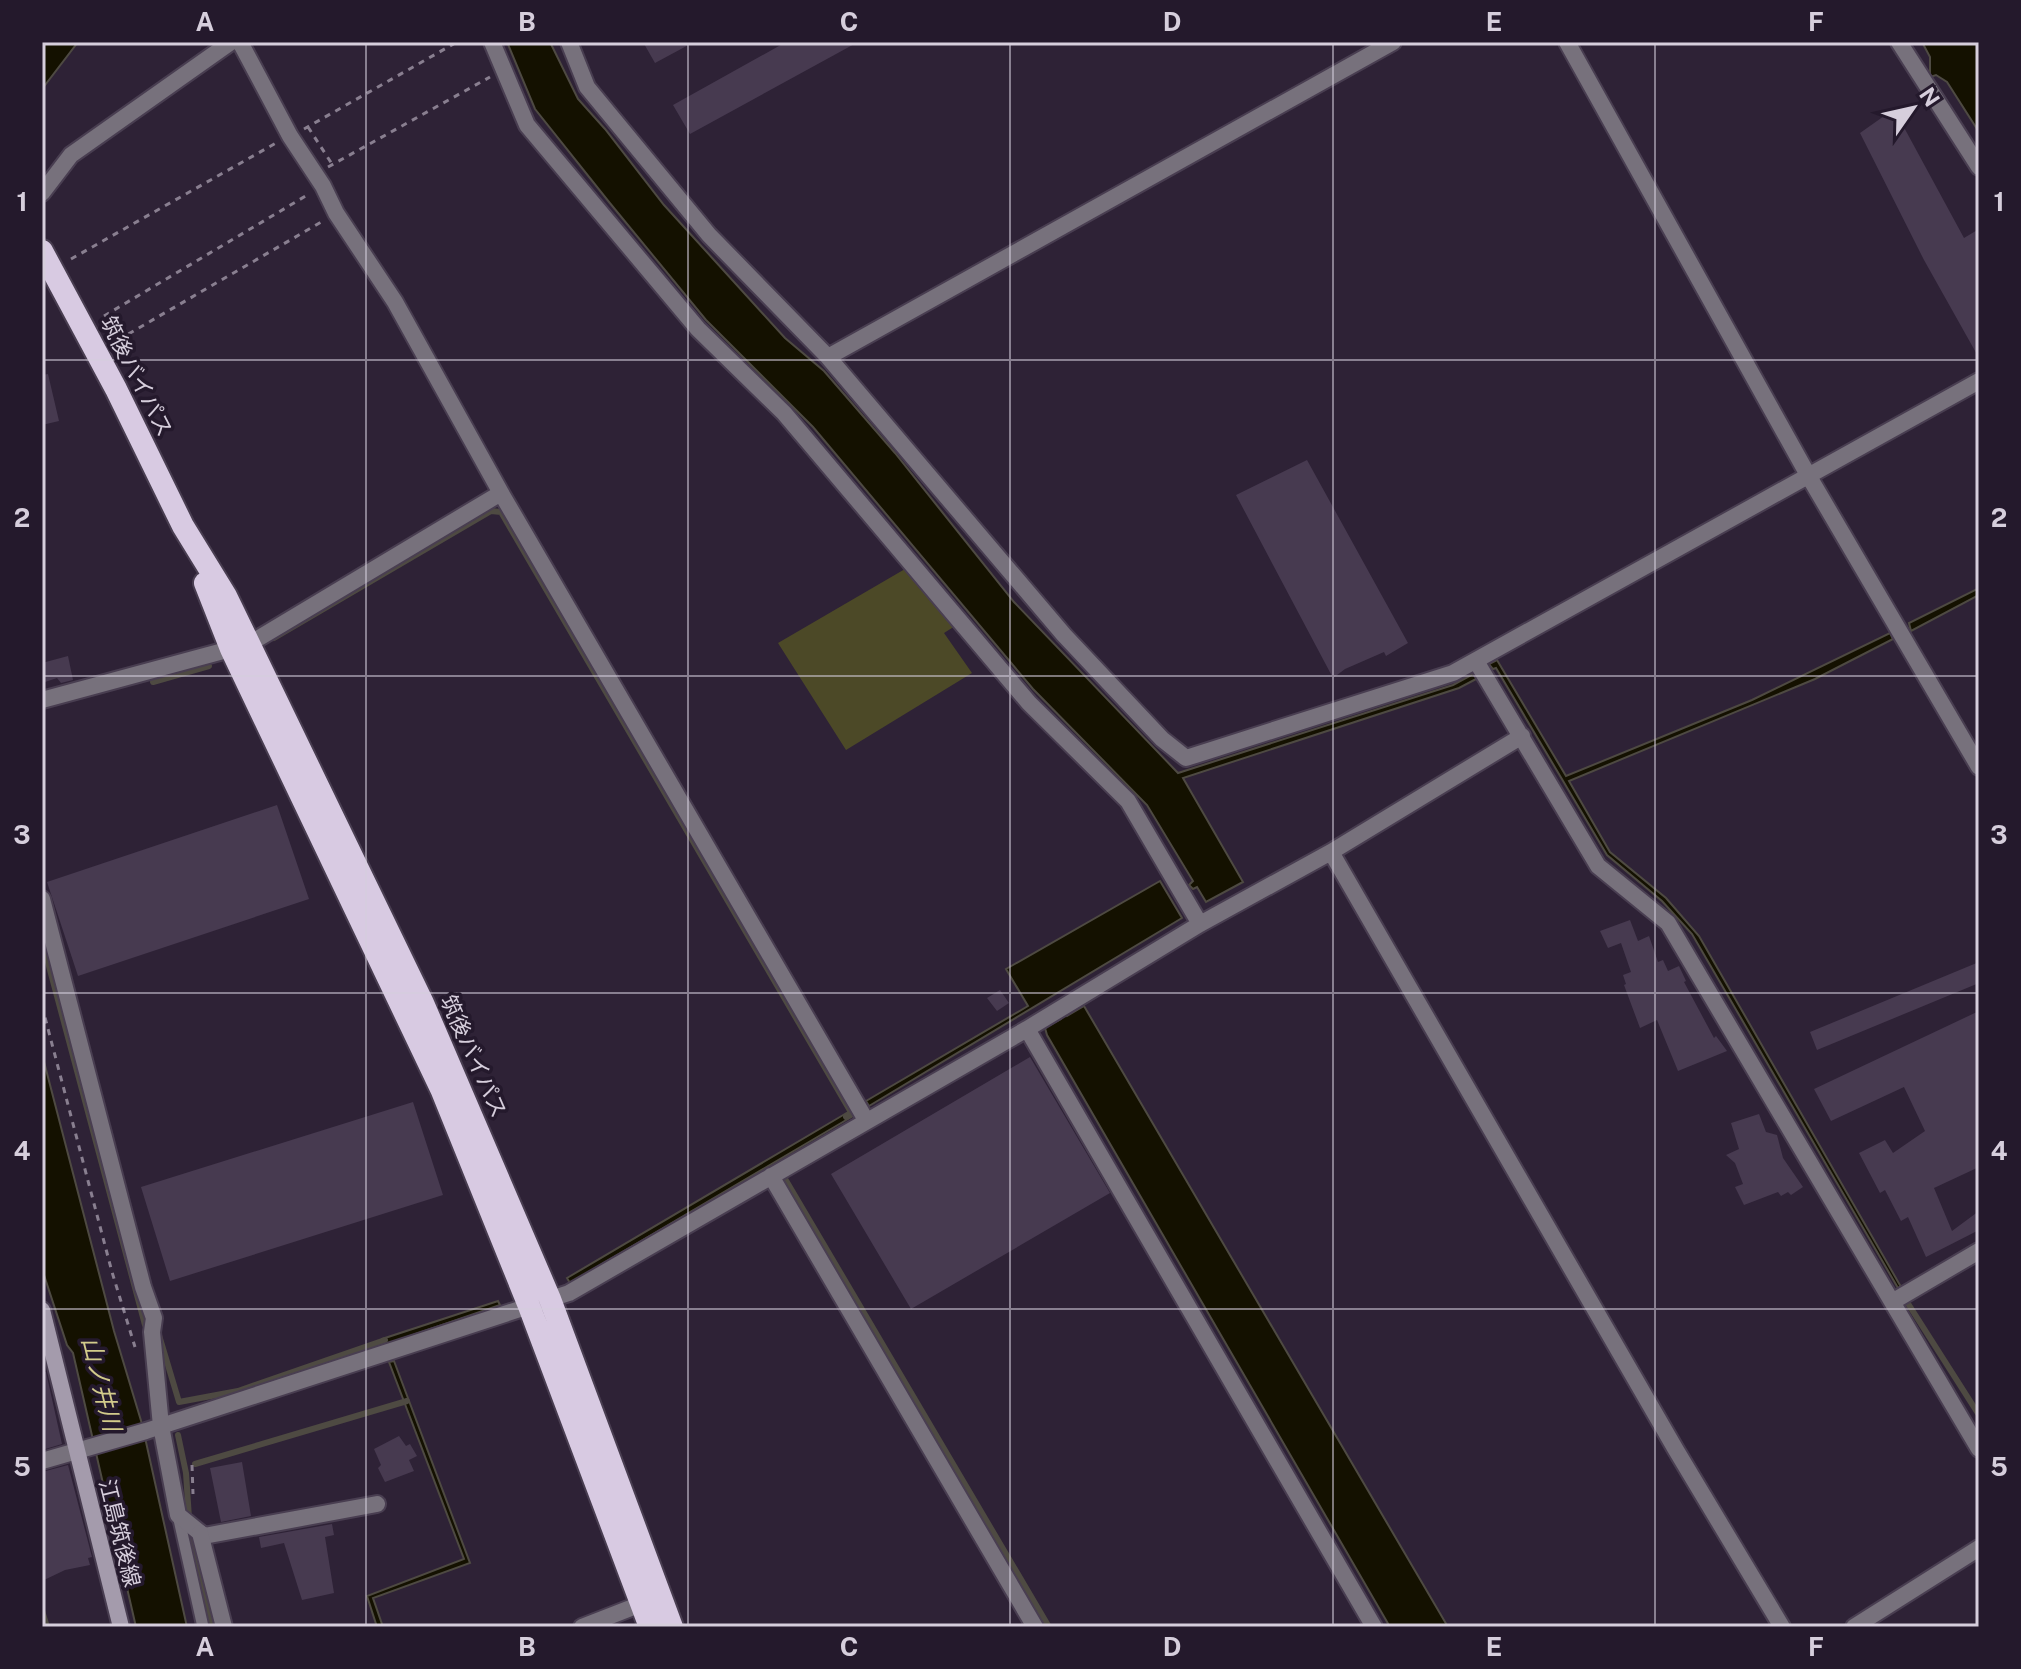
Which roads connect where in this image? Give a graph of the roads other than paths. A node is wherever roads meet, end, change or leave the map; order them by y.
1 (231, 42) edge
2 (240, 42) edge
3 (492, 42) edge
4 (569, 42) edge
5 (1393, 42) edge
6 (1567, 42) edge
7 (1899, 42) edge
8 (1979, 167) edge
9 (42, 193) edge
10 (42, 251) edge
11 (828, 357) junction
12 (1979, 381) edge
13 (1808, 475) junction
14 (501, 493) junction
15 (240, 646) junction
16 (1476, 661) junction
17 (42, 700) edge
18 (1522, 736) junction
19 (1979, 767) edge
20 (1331, 852) junction
21 (42, 899) edge
22 (1200, 924) junction
23 (1032, 1026) junction
24 (866, 1120) junction
25 (771, 1176) junction
26 (1979, 1251) edge
27 (1892, 1302) junction
28 (539, 1303) junction
29 (42, 1310) edge
30 (154, 1428) junction
31 (1979, 1449) edge
32 (80, 1450) junction
33 (42, 1461) edge
34 (377, 1504) dead end
35 (178, 1515) junction
36 (200, 1533) junction
37 (1979, 1548) edge
38 (641, 1604) junction
39 (121, 1627) edge
40 (203, 1627) edge
41 (224, 1627) edge
42 (582, 1627) edge
43 (650, 1627) edge
44 (672, 1627) edge
45 (1035, 1627) edge
46 (1374, 1627) edge
47 (1782, 1627) edge
48 (1854, 1627) edge

1 - 9 street
2 - 14 street
3 - 22 street
4 - 11 street
5 - 11 street
6 - 13 street
7 - 8 street
10 - 15 highway, 筑後バイパス
11 - 16 street
12 - 13 street
13 - 16 street
13 - 19 street
14 - 15 street
14 - 24 street
15 - 17 street
15 - 28 highway, 筑後バイパス
16 - 18 street
18 - 20 street
18 - 27 street
20 - 22 street
20 - 47 street
21 - 30 street
22 - 23 street
23 - 24 street
23 - 46 street
24 - 25 street
25 - 28 street
25 - 45 street
26 - 27 street
27 - 31 street
28 - 30 street
28 - 38 highway, 筑後バイパス
28 - 44 highway, 筑後バイパス
29 - 32 main road, 江島筑後線
30 - 32 street
30 - 35 street
32 - 33 street
32 - 39 main road, 江島筑後線
34 - 36 street
35 - 36 street
35 - 40 lane
36 - 41 street
37 - 48 street
38 - 42 street
38 - 43 highway, 筑後バイパス

